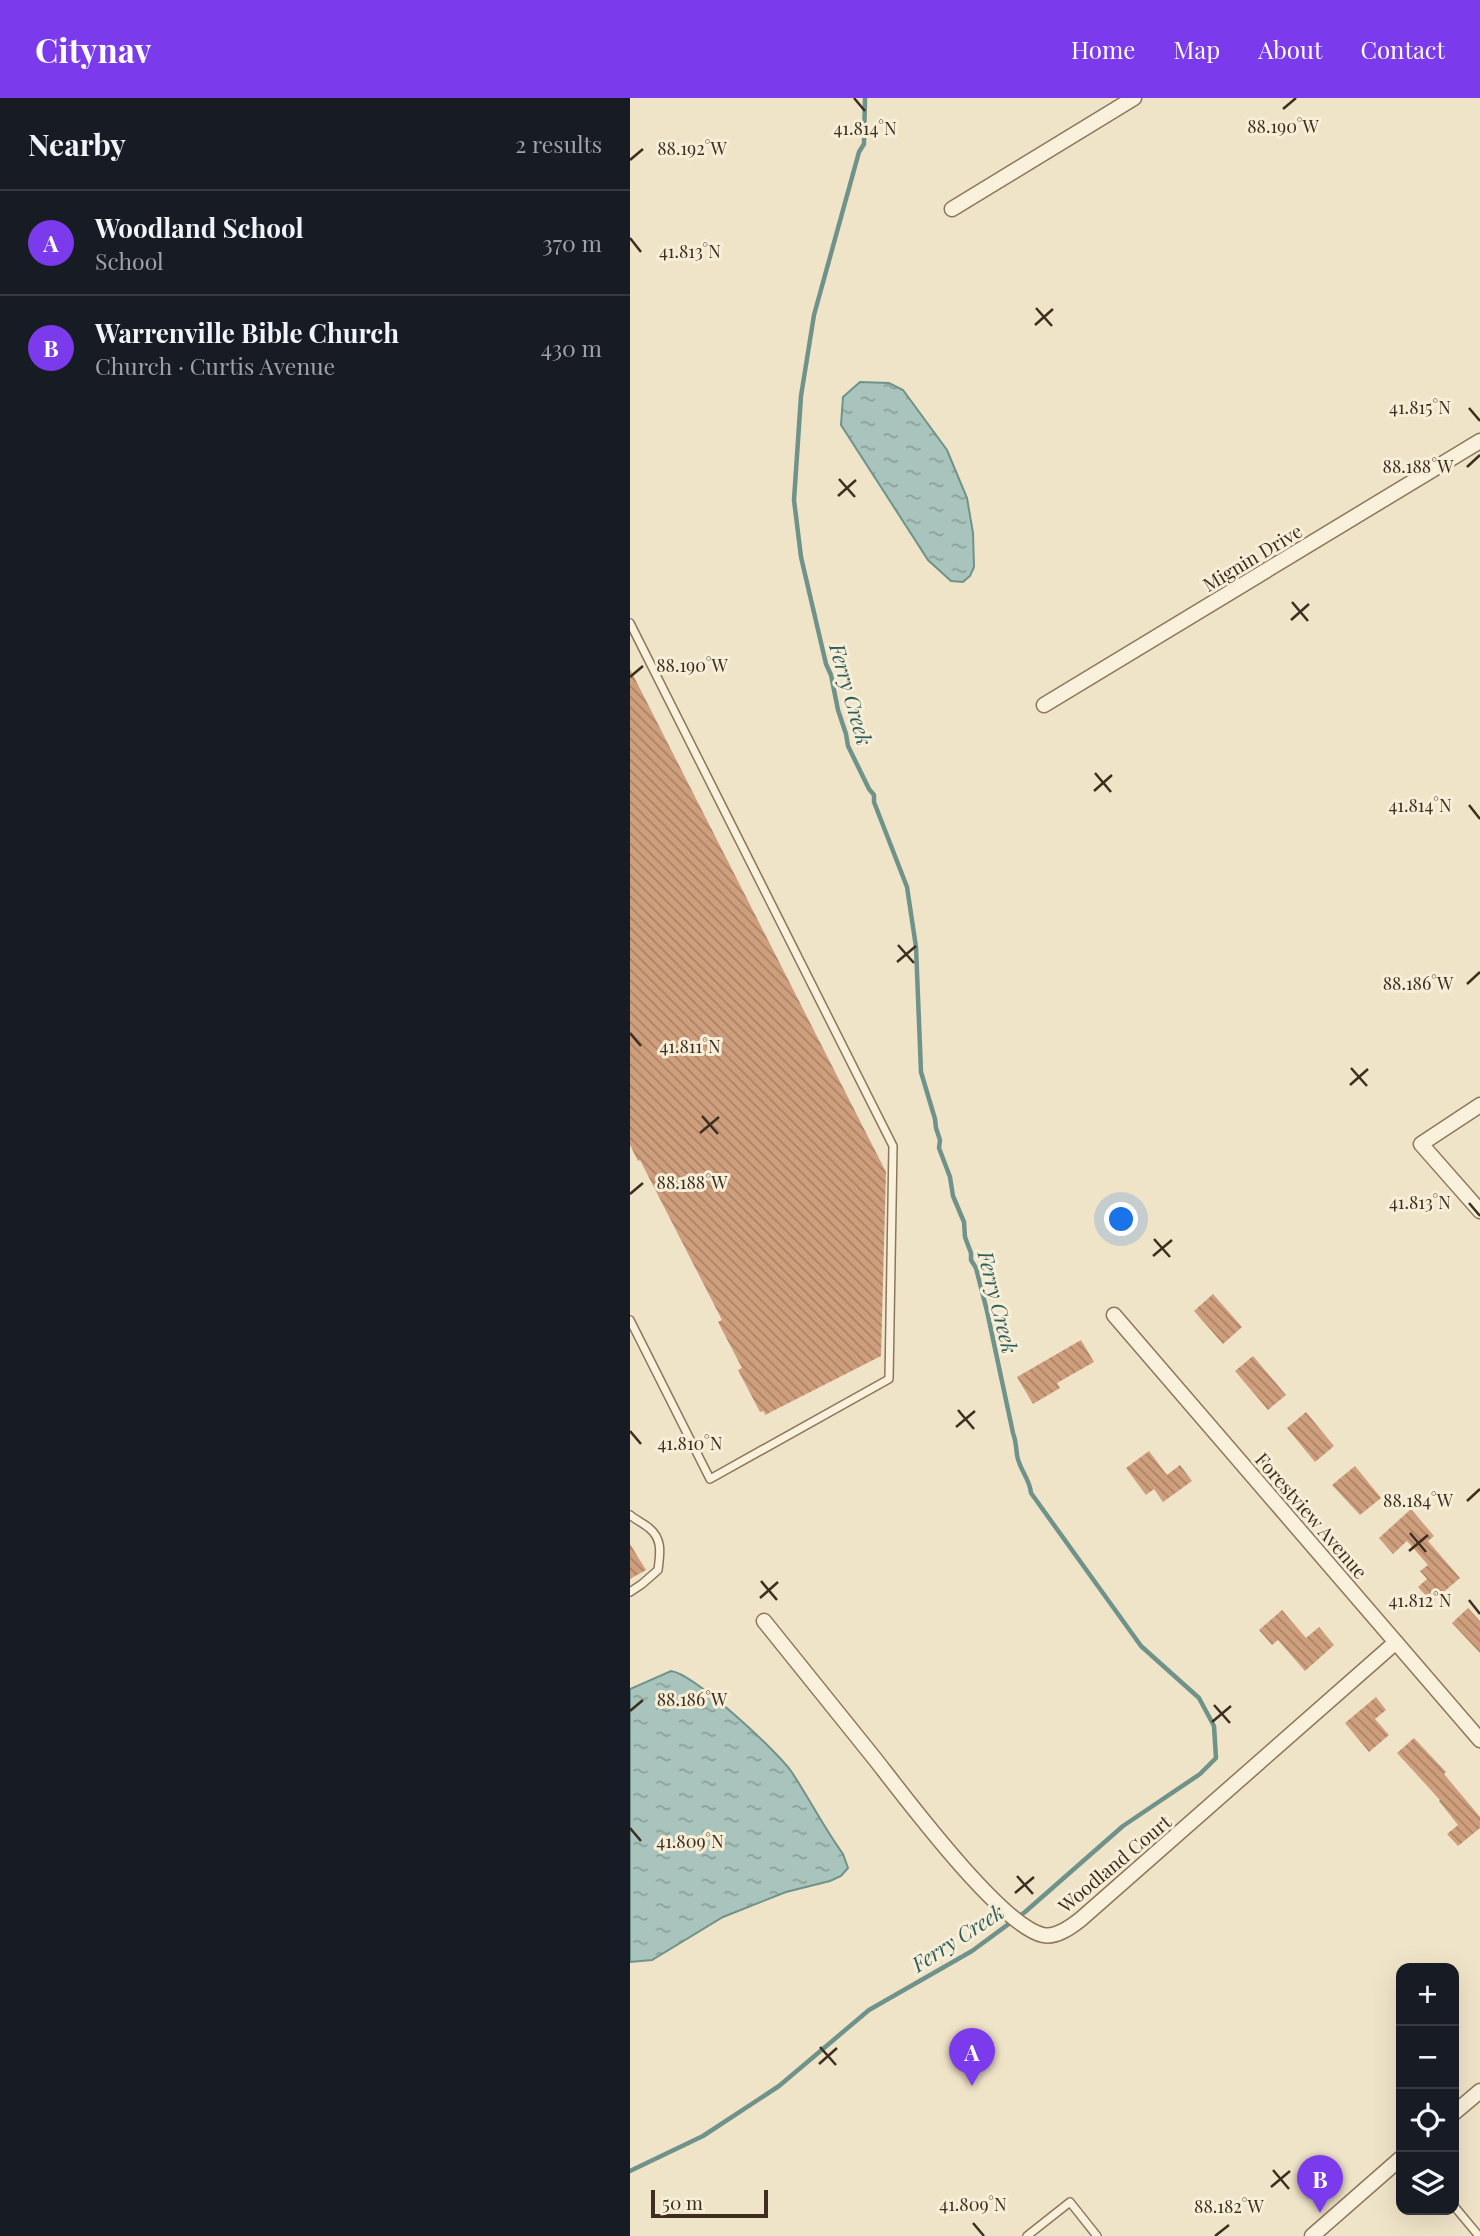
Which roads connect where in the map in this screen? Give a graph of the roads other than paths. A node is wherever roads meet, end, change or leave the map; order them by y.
1 (1135, 98) edge
2 (952, 209) dead end
3 (1480, 441) edge
4 (630, 623) edge
5 (1044, 705) dead end
6 (1480, 1105) edge
7 (1480, 1211) edge
8 (1114, 1315) dead end
9 (630, 1320) edge
10 (630, 1515) edge
11 (630, 1592) edge
12 (764, 1621) dead end
13 (1396, 1642) junction
14 (1480, 1740) edge
15 (1480, 2091) edge
16 (1459, 2109) edge
17 (1396, 2162) edge
18 (1459, 2212) edge
19 (1027, 2236) edge
20 (1097, 2236) edge
21 (1312, 2236) edge
22 (1479, 2236) edge

1 - 2 street
3 - 5 street, Mignin Drive
4 - 9 lane
6 - 7 street
8 - 13 street, Forestview Avenue
10 - 11 lane
12 - 13 street, Woodland Court
13 - 14 street, Forestview Avenue
15 - 16 street
17 - 21 street
18 - 22 lane
19 - 20 lane

